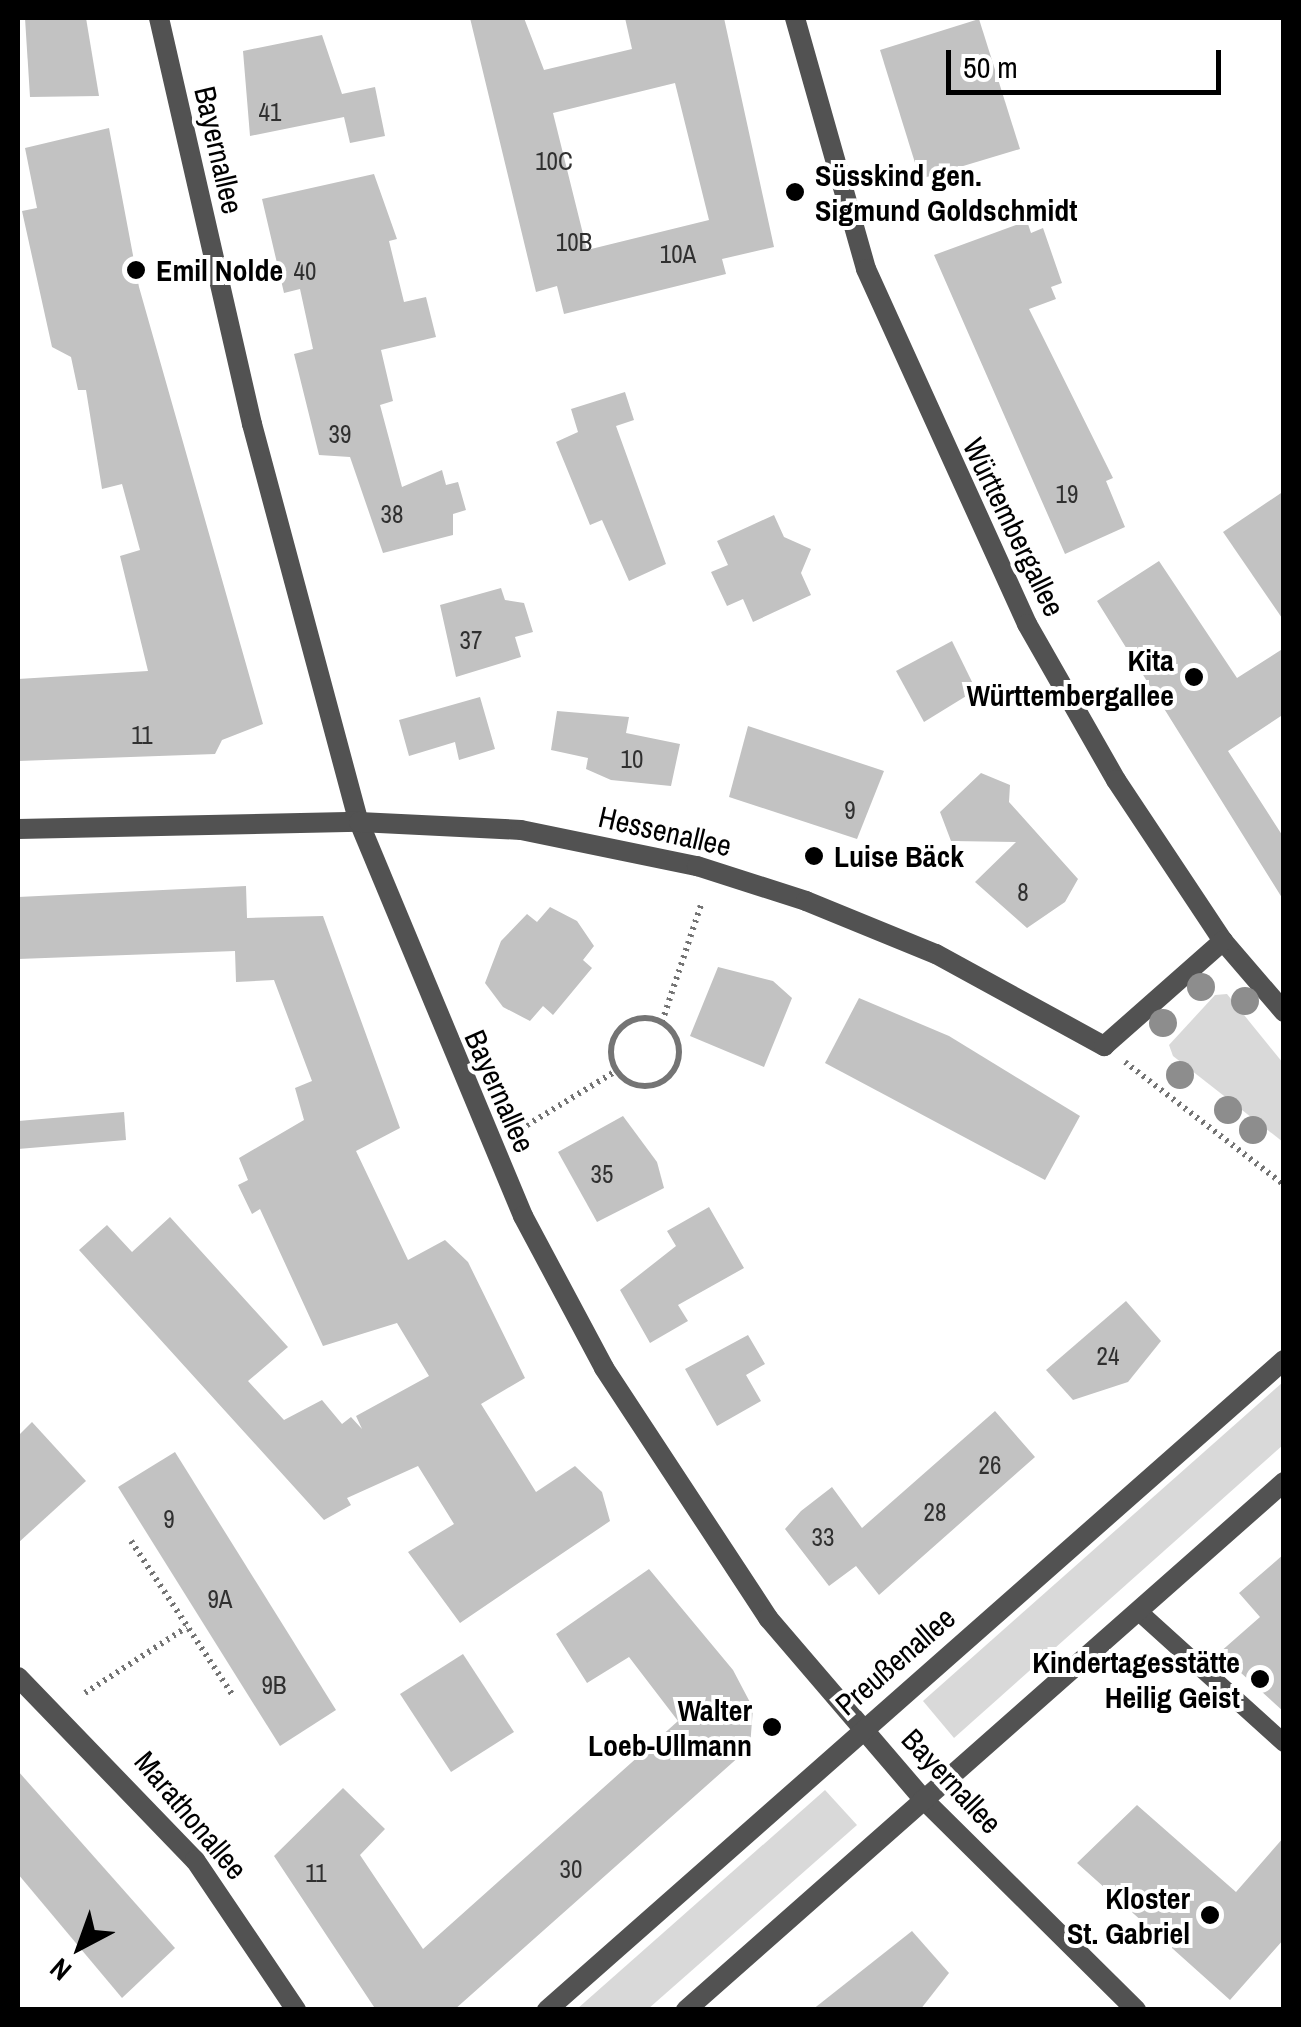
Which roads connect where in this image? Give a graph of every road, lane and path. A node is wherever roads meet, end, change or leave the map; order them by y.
1 (159, 18) edge
2 (794, 18) edge
3 (359, 822) junction
4 (18, 829) edge
5 (702, 902) dead end
6 (1223, 941) junction
7 (1284, 1012) edge
8 (662, 1022) junction
9 (1104, 1046) junction
10 (616, 1071) junction
11 (512, 1135) dead end
12 (1284, 1185) edge
13 (1284, 1360) edge
14 (1284, 1482) edge
15 (131, 1541) dead end
16 (1138, 1611) junction
17 (187, 1627) junction
18 (18, 1678) edge
19 (84, 1693) dead end
20 (234, 1697) dead end
21 (863, 1729) junction
22 (1284, 1743) edge
23 (923, 1799) junction
24 (296, 2010) edge
25 (547, 2010) edge
26 (686, 2010) edge
27 (1136, 2010) edge

1 - 3 street, Bayernallee
2 - 6 street, Württembergallee
3 - 4 street, Hessenallee
3 - 9 street, Hessenallee
3 - 21 street, Bayernallee
5 - 8 path
6 - 7 street, Württembergallee
6 - 9 street
8 - 10 path
8 - 10 path
9 - 12 path
10 - 11 path
13 - 21 street, Preußenallee
14 - 16 street
15 - 17 path
16 - 22 lane
16 - 23 street
17 - 19 path
17 - 20 path
18 - 24 street, Marathonallee
21 - 23 street, Bayernallee
21 - 25 street, Preußenallee
23 - 26 street
23 - 27 street, Bayernallee

